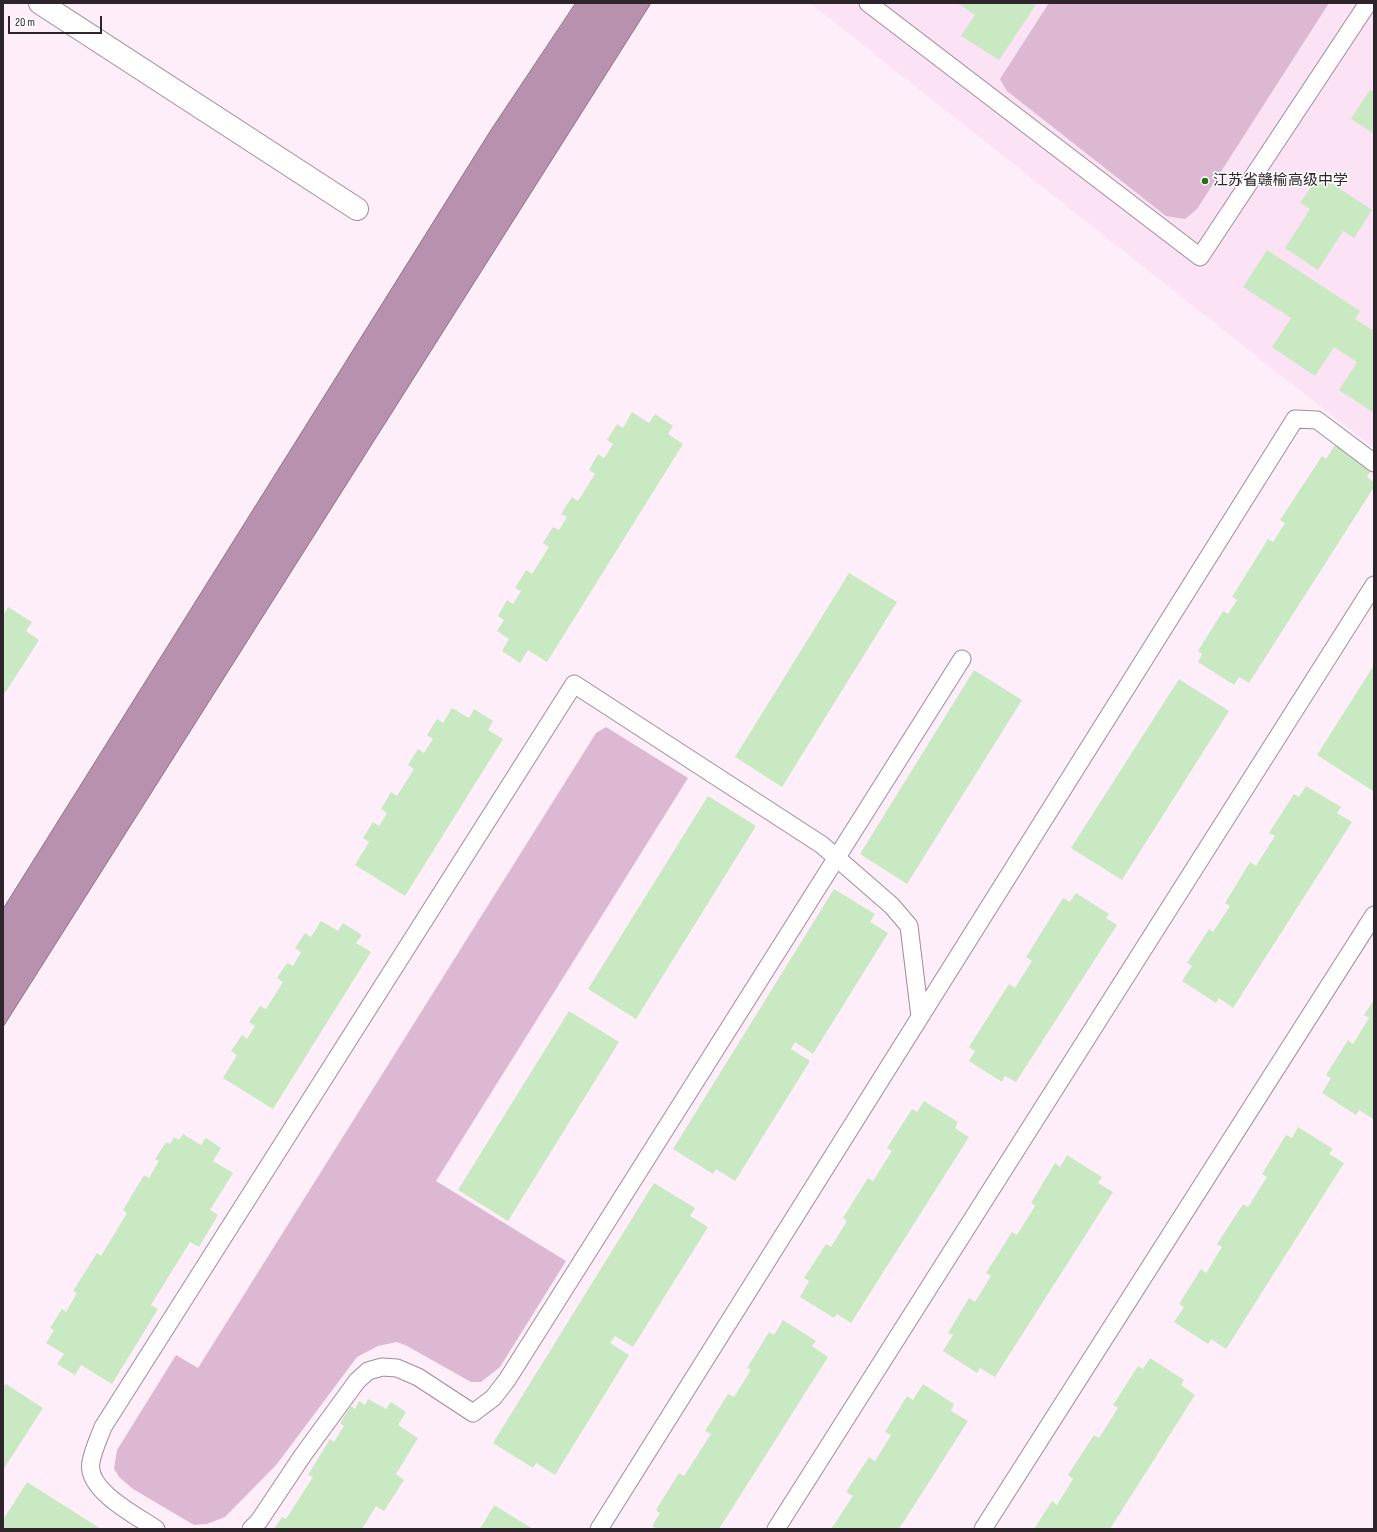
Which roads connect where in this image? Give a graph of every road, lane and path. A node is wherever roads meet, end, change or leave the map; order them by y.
1 (40, 3) edge
2 (868, 3) edge
3 (1368, 3) edge
4 (357, 208) dead end
5 (1374, 463) edge
6 (1374, 585) edge
7 (962, 659) dead end
8 (836, 858) junction
9 (1374, 915) edge
10 (920, 1017) junction
11 (156, 1529) edge
12 (251, 1529) edge
13 (598, 1529) edge
14 (776, 1529) edge
15 (983, 1529) edge

1 - 4 street
2 - 3 lane
5 - 10 lane
6 - 14 lane
7 - 8 lane
8 - 10 lane
8 - 11 lane
8 - 12 lane
9 - 15 lane
10 - 13 lane

